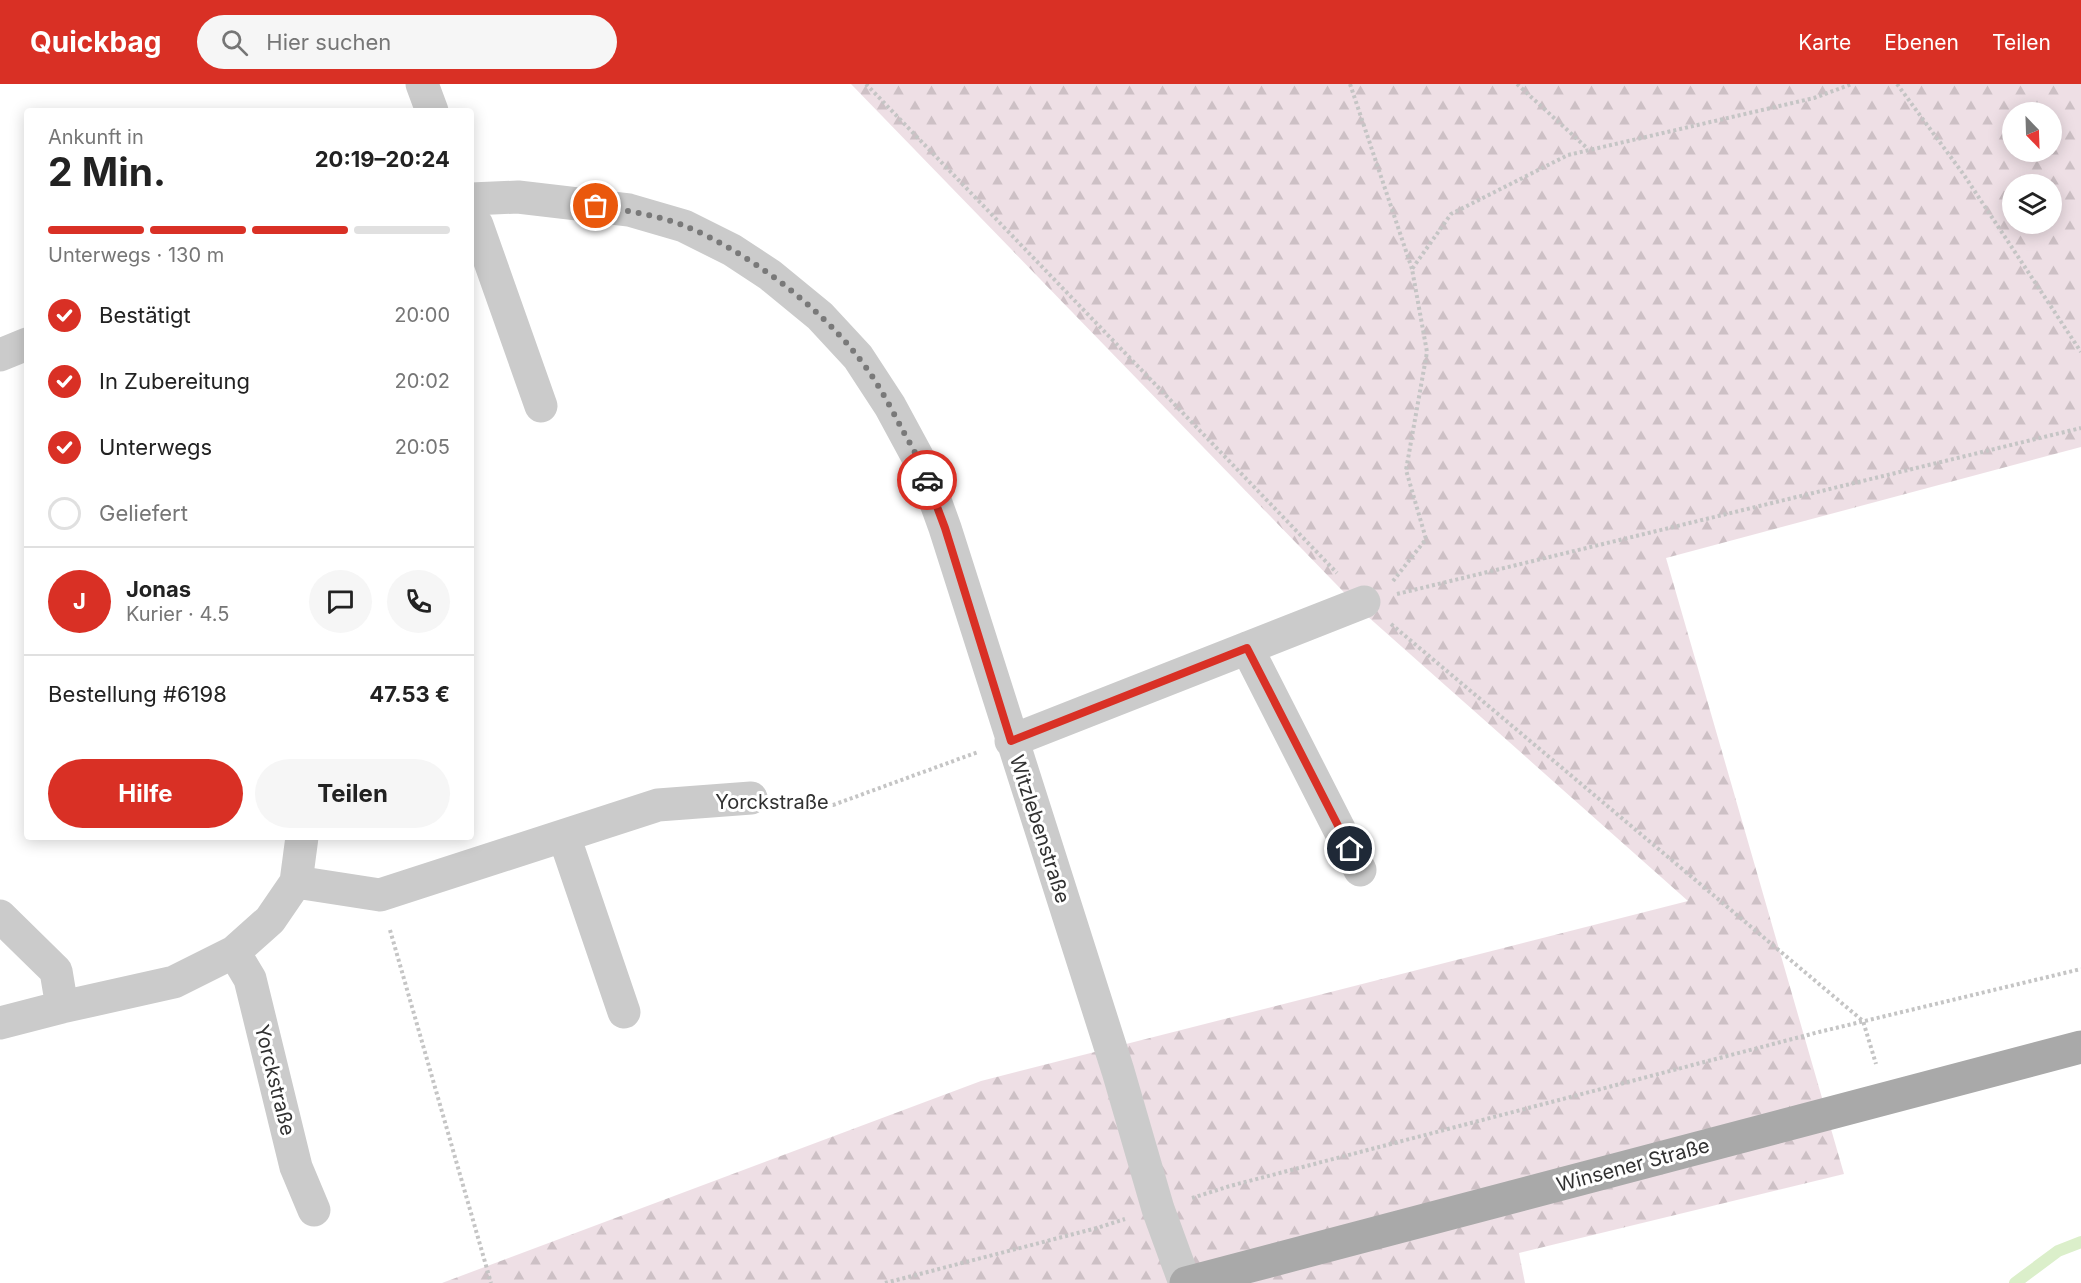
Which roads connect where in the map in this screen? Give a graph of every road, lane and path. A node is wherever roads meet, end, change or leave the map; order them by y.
1 (422, 84) edge
2 (866, 84) edge
3 (1350, 84) edge
4 (1517, 84) edge
5 (1852, 84) edge
6 (1897, 84) edge
7 (431, 108) edge
8 (1588, 150) junction
9 (474, 199) edge
10 (474, 221) edge
11 (1412, 269) junction
12 (24, 345) edge
13 (2081, 352) edge
14 (0, 355) edge
15 (541, 406) dead end
16 (2081, 428) edge
17 (1372, 600) junction
18 (1247, 648) junction
19 (1011, 741) junction
20 (751, 798) joint
21 (564, 836) junction
22 (302, 840) edge
23 (1360, 870) dead end
24 (296, 882) junction
25 (380, 895) junction
26 (0, 916) edge
27 (234, 952) junction
28 (2081, 969) edge
29 (62, 1007) junction
30 (624, 1012) dead end
31 (1863, 1022) junction
32 (0, 1023) edge
33 (2081, 1047) edge
34 (1158, 1209) junction
35 (314, 1210) dead end
36 (492, 1283) edge
37 (885, 1283) edge
38 (1185, 1283) edge

1 - 7 street
2 - 17 path
3 - 11 path
4 - 8 path
5 - 8 path
6 - 13 path
8 - 11 path
9 - 19 street, Witzlebenstraße
10 - 15 street
11 - 17 path
12 - 14 street
16 - 17 path
17 - 18 street
17 - 31 path
18 - 19 street
18 - 23 street
19 - 20 path, Yorckstraße
19 - 34 street, Witzlebenstraße
20 - 21 street, Yorckstraße
21 - 25 street, Yorckstraße
21 - 30 street
22 - 24 street
24 - 25 street, Yorckstraße
24 - 27 street
25 - 36 path
26 - 29 street
27 - 29 street
27 - 35 street, Yorckstraße
28 - 31 path
29 - 32 street
31 - 34 path
33 - 38 main road, Winsener Straße
34 - 37 path
34 - 38 street, Witzlebenstraße

